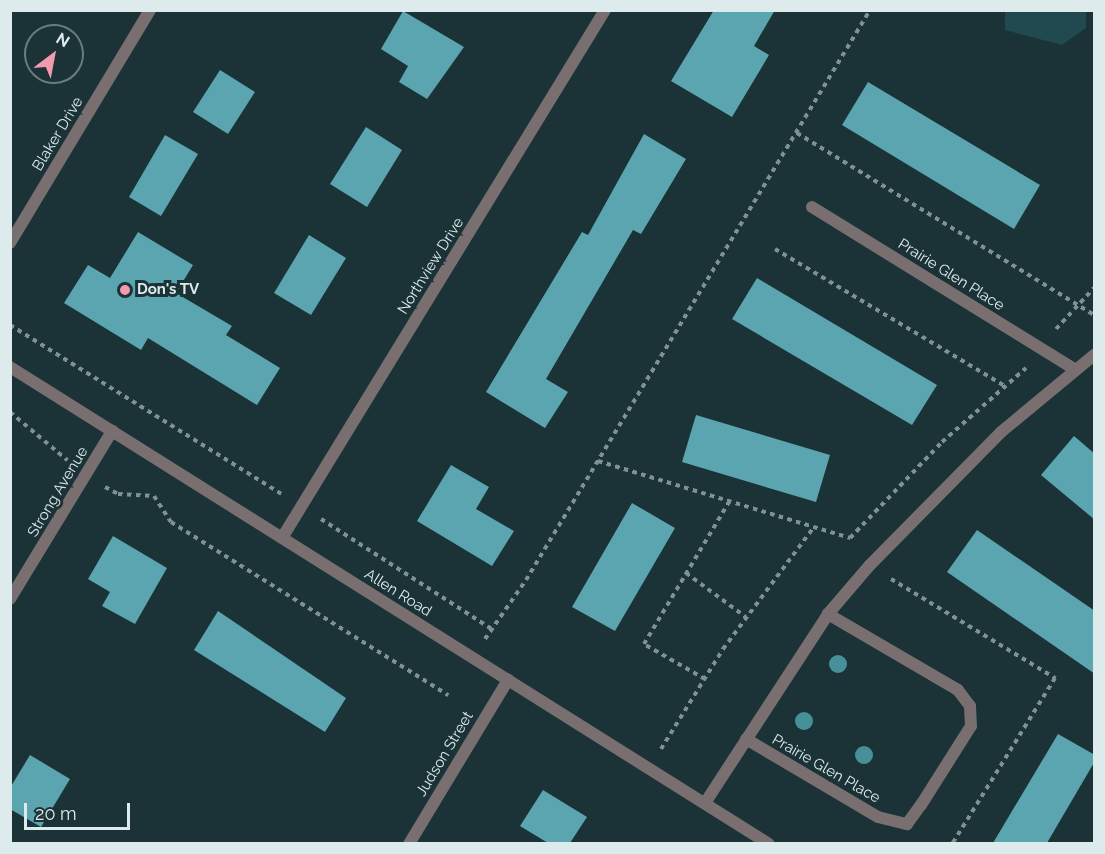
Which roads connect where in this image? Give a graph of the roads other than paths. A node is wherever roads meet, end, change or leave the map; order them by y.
1 (150, 10) edge
2 (605, 10) edge
3 (812, 207) dead end
4 (10, 243) edge
5 (1095, 355) edge
6 (10, 367) edge
7 (1074, 369) junction
8 (112, 431) junction
9 (282, 538) junction
10 (10, 599) edge
11 (828, 614) junction
12 (508, 680) junction
13 (746, 740) junction
14 (705, 803) junction
15 (409, 843) edge
16 (769, 843) edge

1 - 4 street, Blaker Drive
2 - 9 street, Northview Drive
3 - 7 street, Prairie Glen Place
5 - 7 street, Prairie Glen Place
6 - 8 street, Allen Road
7 - 11 street, Prairie Glen Place
8 - 9 street, Allen Road
8 - 10 street, Strong Avenue
9 - 12 street, Allen Road
11 - 13 street, Prairie Glen Place
11 - 13 street, Prairie Glen Place
12 - 14 street, Allen Road
12 - 15 street, Judson Street
13 - 14 street, Prairie Glen Place
14 - 16 street, Allen Road

